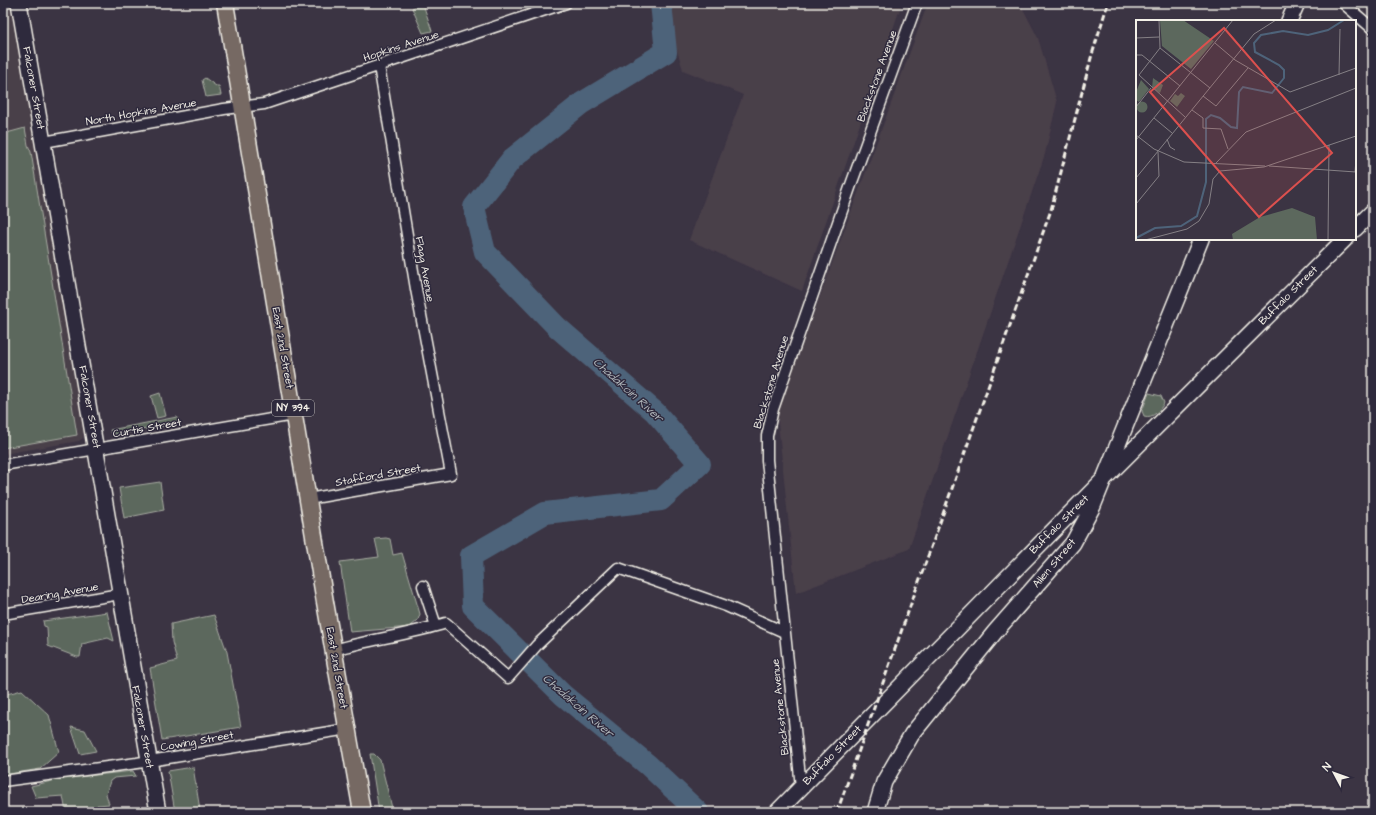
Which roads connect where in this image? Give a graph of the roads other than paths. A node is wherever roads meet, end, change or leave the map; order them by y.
1 (19, 3) edge
2 (225, 3) edge
3 (566, 3) edge
4 (917, 3) edge
5 (1297, 3) edge
6 (1343, 3) edge
7 (1289, 20) edge
8 (1373, 28) edge
9 (379, 66) junction
10 (243, 106) junction
11 (44, 142) junction
12 (1373, 211) edge
13 (1356, 228) edge
14 (1201, 240) edge
15 (1344, 240) edge
16 (294, 415) junction
17 (97, 448) junction
18 (3, 465) edge
19 (451, 474) joint
20 (1104, 478) junction
21 (308, 499) junction
22 (1046, 537) junction
23 (1065, 552) junction
24 (422, 586) dead end
25 (120, 594) junction
26 (3, 614) edge
27 (436, 626) junction
28 (784, 632) junction
29 (334, 650) junction
30 (348, 729) junction
31 (149, 761) junction
32 (3, 781) edge
33 (800, 787) junction
34 (158, 812) edge
35 (362, 812) edge
36 (777, 812) edge
37 (875, 812) edge

1 - 11 street, Falconer Street
2 - 10 main road, East 2nd Street / NY 394
3 - 9 street, Hopkins Avenue
4 - 28 street, Blackstone Avenue
5 - 7 street
6 - 8 street
9 - 10 street, Hopkins Avenue
9 - 19 street, Flagg Avenue
10 - 11 street, North Hopkins Avenue
10 - 16 main road, East 2nd Street / NY 394
11 - 17 street, Falconer Street
12 - 13 street
14 - 20 street, Allen Street
15 - 20 street, Buffalo Street
16 - 17 street, Curtis Street
16 - 21 main road, East 2nd Street / NY 394
17 - 18 street, Curtis Street
17 - 25 street, Falconer Street
19 - 21 street, Stafford Street
20 - 22 street, Buffalo Street
20 - 23 street, Allen Street
21 - 29 main road, East 2nd Street / NY 394
22 - 23 street
22 - 33 street, Buffalo Street
23 - 37 street, Allen Street
24 - 27 street
25 - 26 street, Dearing Avenue
25 - 31 street, Falconer Street
27 - 28 street
27 - 29 street
28 - 33 street, Blackstone Avenue
29 - 30 main road, East 2nd Street / NY 394
30 - 31 street, Cowing Street
30 - 35 main road, East 2nd Street / NY 394
31 - 32 street, Cowing Street
31 - 34 street, Falconer Street
33 - 36 street, Buffalo Street

